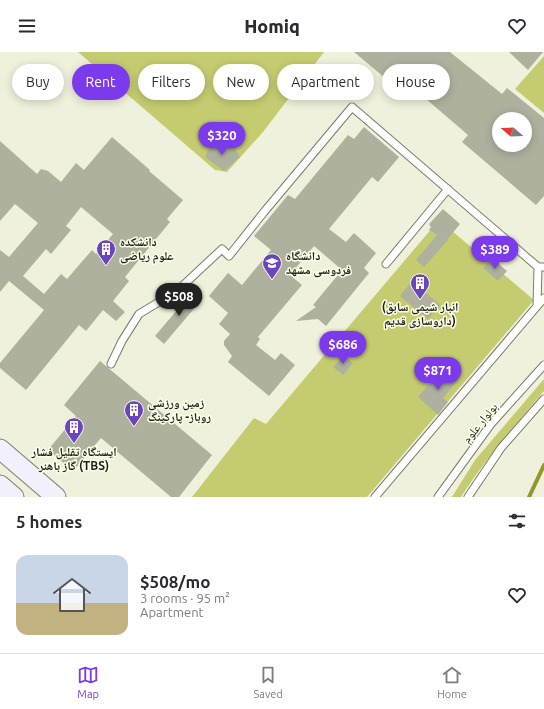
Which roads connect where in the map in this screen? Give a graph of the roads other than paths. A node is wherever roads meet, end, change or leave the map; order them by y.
1 (448, 189) junction
2 (386, 264) dead end
3 (541, 267) edge
4 (544, 298) edge
5 (538, 306) junction
6 (111, 364) dead end
7 (544, 365) edge
8 (544, 399) edge
9 (0, 449) edge
10 (0, 485) edge
11 (14, 497) edge
12 (56, 497) edge
13 (375, 497) edge
14 (438, 497) edge
15 (468, 497) edge

1 - 2 lane
1 - 3 lane
1 - 6 lane
3 - 5 lane
4 - 5 lane
5 - 13 lane
7 - 14 lane, بولوار علوم
8 - 15 lane
9 - 12 street
10 - 11 street

